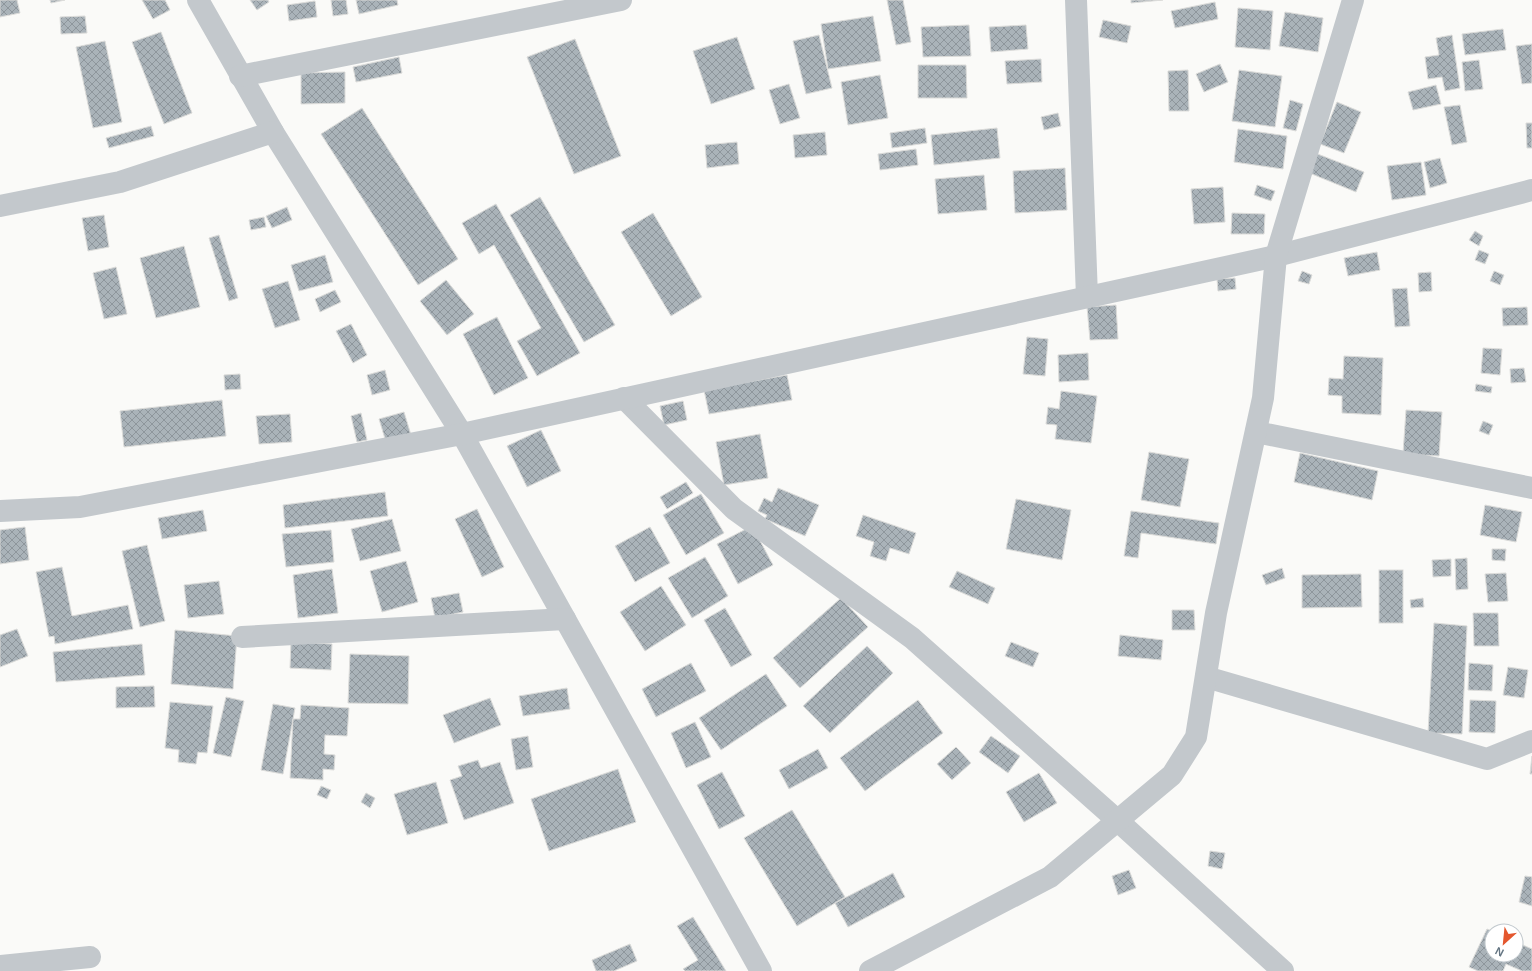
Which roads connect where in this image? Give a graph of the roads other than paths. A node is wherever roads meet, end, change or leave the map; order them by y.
1 (198, 0) edge
2 (621, 0) edge
3 (1076, 0) edge
4 (1353, 0) edge
5 (240, 76) junction
6 (272, 132) junction
7 (1532, 190) edge
8 (0, 206) edge
9 (1276, 256) junction
10 (1087, 297) junction
11 (624, 398) junction
12 (1256, 432) junction
13 (462, 434) junction
14 (1532, 488) edge
15 (0, 511) edge
16 (565, 619) junction
17 (242, 636) dead end
18 (1206, 677) junction
19 (1532, 741) edge
20 (1118, 821) junction
21 (90, 957) dead end
22 (0, 966) edge
23 (761, 971) edge
24 (870, 971) edge
25 (1283, 971) edge

1 - 5 street
2 - 5 street
3 - 10 street
4 - 9 street
5 - 6 street
6 - 8 street
6 - 13 street
7 - 9 street
9 - 10 street
9 - 12 street
10 - 11 street
11 - 13 street
11 - 20 street
12 - 14 street
12 - 18 street
13 - 15 street
13 - 16 street
16 - 17 street
16 - 23 street
18 - 19 street
18 - 20 street
20 - 24 street
20 - 25 street
21 - 22 street

